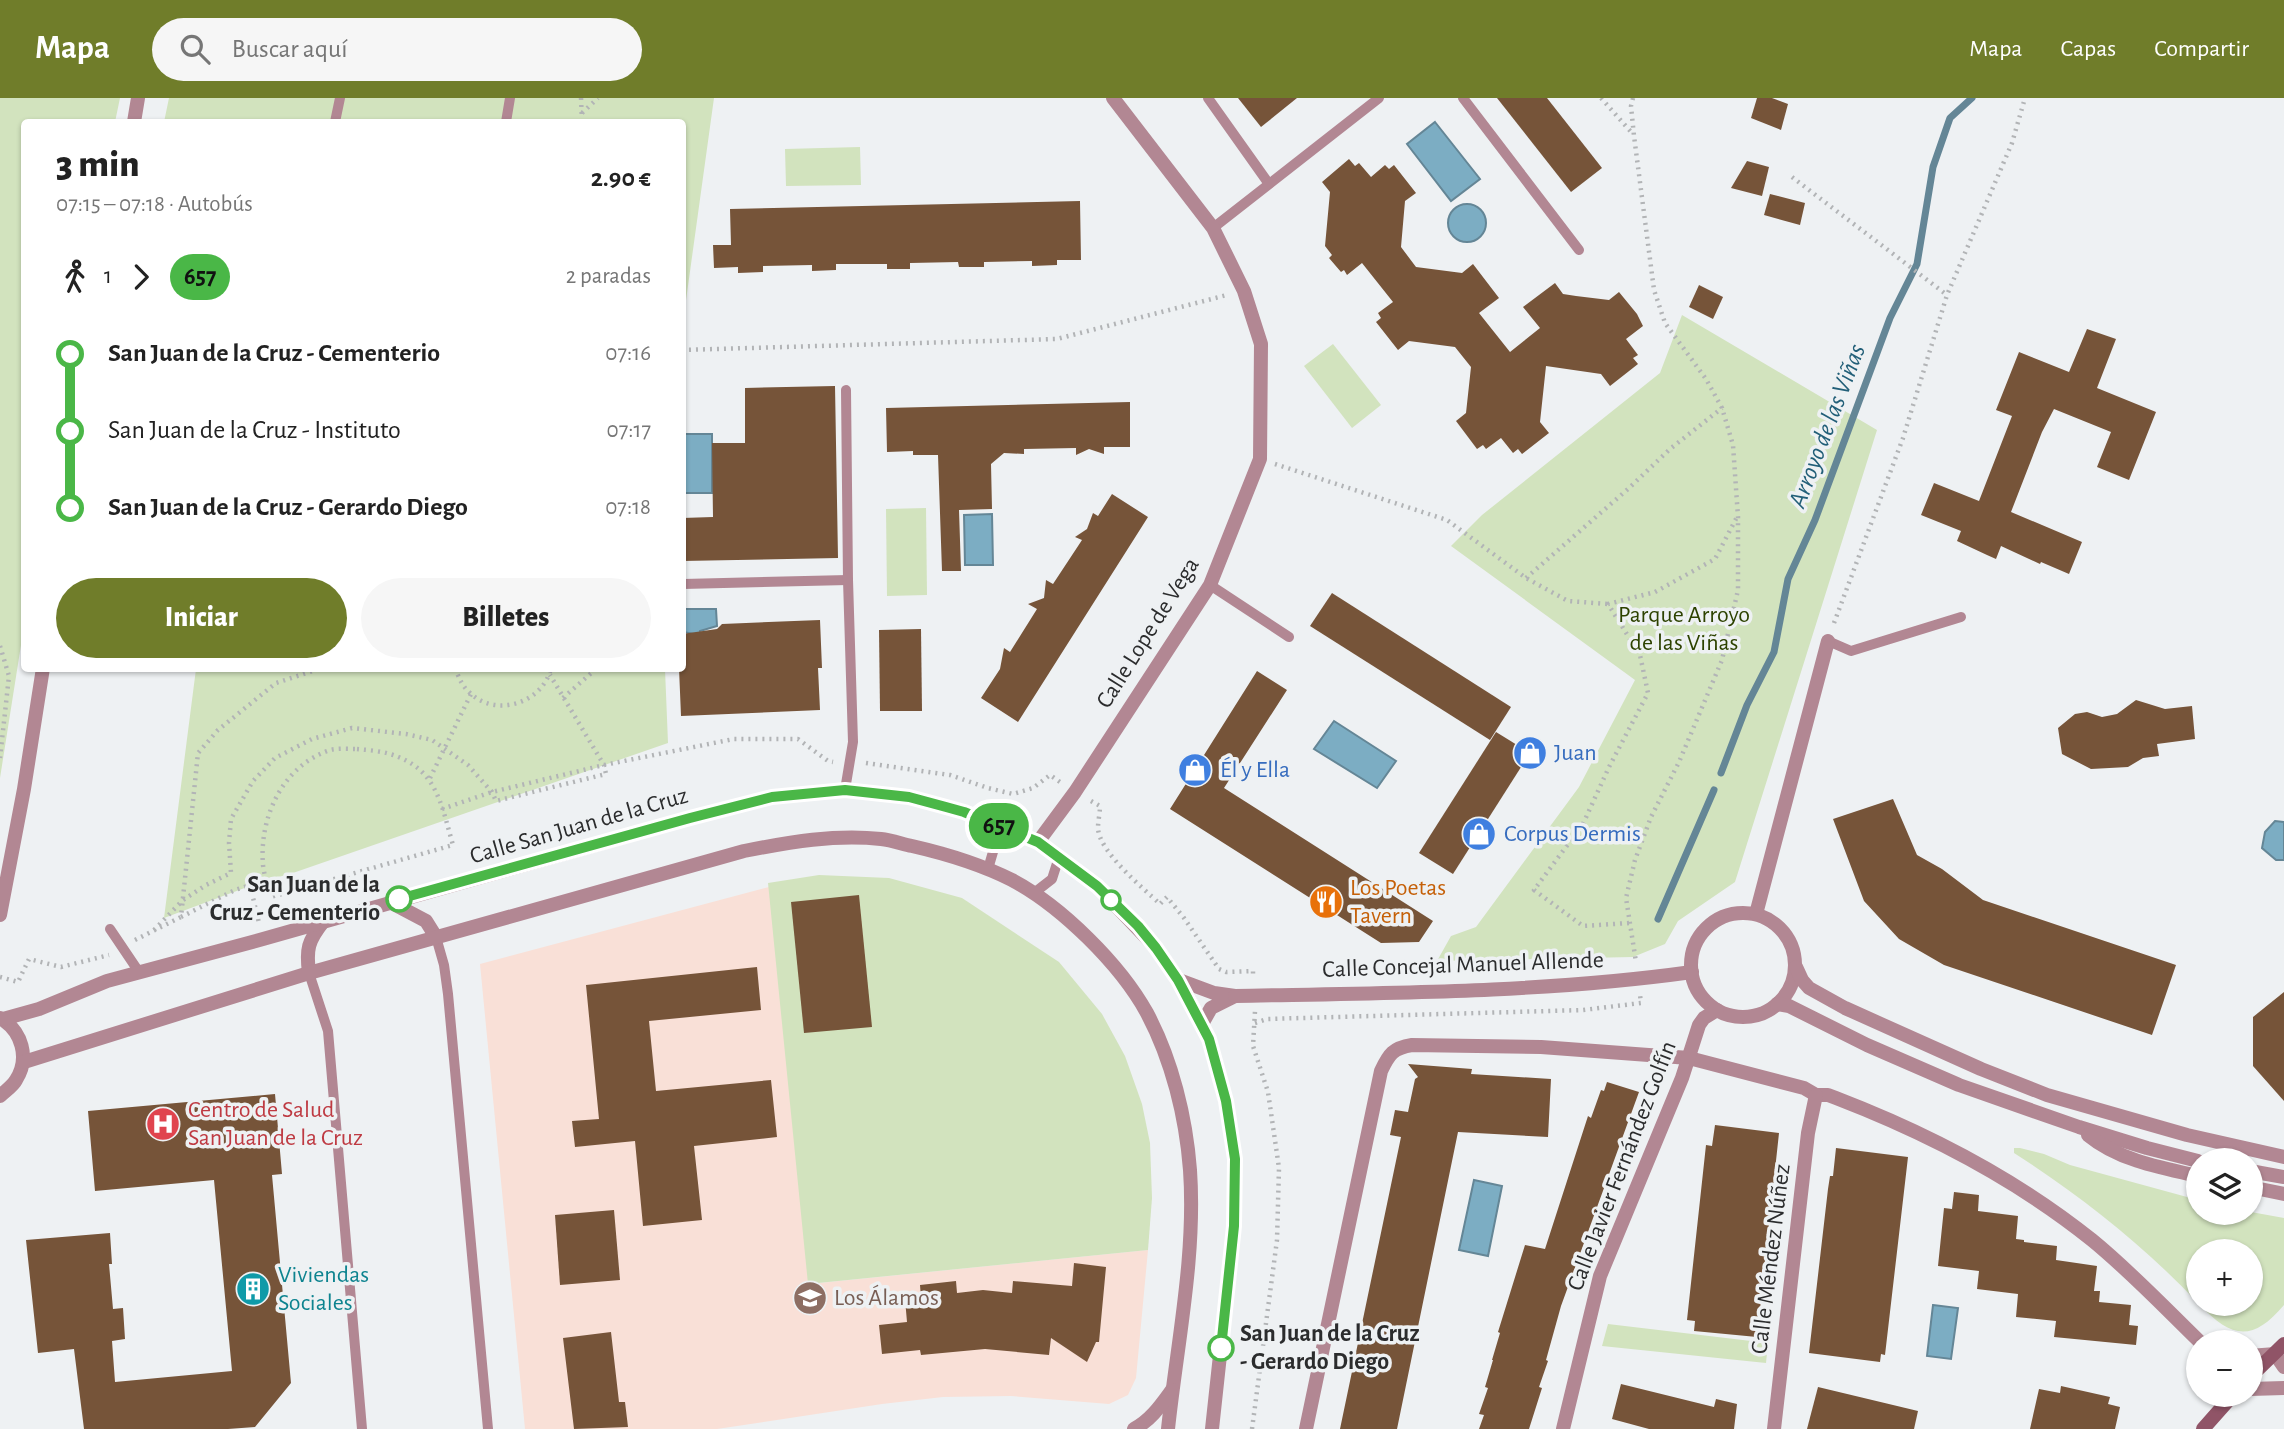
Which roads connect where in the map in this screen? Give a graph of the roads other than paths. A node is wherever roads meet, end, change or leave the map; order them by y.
1 (138, 98) edge
2 (340, 98) edge
3 (510, 98) edge
4 (1113, 98) edge
5 (1208, 98) edge
6 (1380, 98) edge
7 (1463, 98) edge
8 (134, 119) edge
9 (336, 119) edge
10 (506, 119) edge
11 (1269, 184) junction
12 (1213, 228) junction
13 (1578, 250) dead end
14 (846, 390) dead end
15 (848, 580) junction
16 (686, 584) edge
17 (1210, 586) junction
18 (1961, 617) dead end
19 (1289, 637) dead end
20 (1828, 641) joint
21 (42, 672) edge
22 (845, 790) junction
23 (1011, 831) junction
24 (1038, 842) junction
25 (1059, 857) junction
26 (988, 869) junction
27 (1034, 893) junction
28 (390, 902) junction
29 (1756, 914) junction
30 (0, 915) edge
31 (323, 922) junction
32 (110, 929) dead end
33 (436, 937) junction
34 (1796, 967) junction
35 (139, 972) junction
36 (1692, 972) junction
37 (309, 973) junction
38 (1178, 980) junction
39 (1235, 996) junction
40 (1777, 1004) junction
41 (1717, 1010) junction
42 (2, 1018) edge
43 (1202, 1024) junction
44 (1689, 1058) junction
45 (23, 1062) junction
46 (1816, 1095) junction
47 (0, 1096) edge
48 (2079, 1127) junction
49 (2284, 1157) edge
50 (2186, 1158) edge
51 (2186, 1173) edge
52 (2263, 1173) edge
53 (2284, 1177) edge
54 (2263, 1190) edge
55 (2284, 1194) edge
56 (2187, 1330) edge
57 (2279, 1349) edge
58 (2263, 1364) edge
59 (2284, 1367) edge
60 (2284, 1388) edge
61 (1173, 1389) junction
62 (2263, 1389) edge
63 (2222, 1407) edge
64 (1213, 1422) edge
65 (362, 1429) edge
66 (488, 1429) edge
67 (1134, 1429) edge
68 (1168, 1429) edge
69 (1200, 1429) edge
70 (1306, 1429) edge
71 (1563, 1429) edge
72 (1774, 1429) edge
73 (2203, 1429) edge

1 - 8 street
2 - 9 lane
3 - 10 lane
4 - 12 street, Calle Lope de Vega
5 - 11 lane
6 - 11 lane
7 - 13 lane
11 - 12 lane
12 - 17 street, Calle Lope de Vega
14 - 15 lane
15 - 16 lane
15 - 22 lane
17 - 19 lane
17 - 24 street, Calle Lope de Vega
18 - 20 lane
20 - 29 street
21 - 30 street
22 - 23 street, Calle San Juan de la Cruz
22 - 28 street, Calle San Juan de la Cruz
23 - 24 street, Calle San Juan de la Cruz
23 - 26 lane
24 - 25 street, Calle San Juan de la Cruz
25 - 27 lane
25 - 38 street, Calle San Juan de la Cruz
26 - 27 street
26 - 33 street
27 - 61 street
28 - 31 street, Calle San Juan de la Cruz
28 - 33 street
29 - 34 street
29 - 36 street
31 - 35 street, Calle San Juan de la Cruz
31 - 37 street
32 - 35 lane
33 - 37 street
33 - 66 lane
34 - 40 street
34 - 49 street
35 - 42 street, Calle San Juan de la Cruz
36 - 39 street, Calle Concejal Manuel Allende
36 - 41 street
37 - 45 street
37 - 65 lane
38 - 39 street, Calle Concejal Manuel Allende
38 - 43 street, Calle San Juan de la Cruz
39 - 43 street
40 - 41 street
40 - 48 street
41 - 44 street, Calle Javier Fernández Golfín
42 - 45 street
43 - 64 street, Calle San Juan de la Cruz
44 - 46 street
44 - 70 street
44 - 71 street, Calle Javier Fernández Golfín
45 - 47 street
46 - 56 street
46 - 72 street, Calle Méndez Núñez
48 - 50 street
48 - 51 street
52 - 53 street
54 - 55 street
57 - 58 main road
57 - 59 street
60 - 62 street
61 - 67 street
61 - 68 street
63 - 73 main road
64 - 69 street

